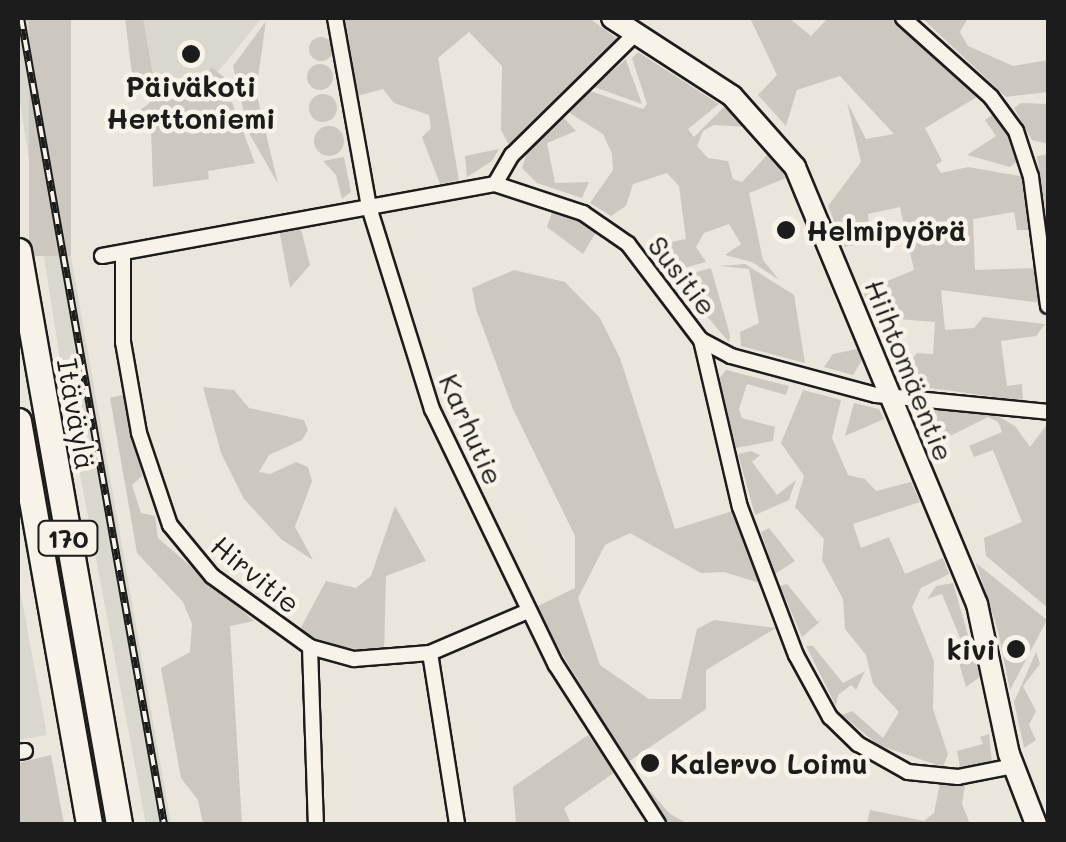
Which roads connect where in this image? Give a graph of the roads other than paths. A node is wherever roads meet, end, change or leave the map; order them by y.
1 (335, 18) edge
2 (612, 18) edge
3 (903, 18) edge
4 (636, 33) junction
5 (495, 184) junction
6 (369, 207) junction
7 (18, 251) edge
8 (123, 253) junction
9 (102, 256) dead end
10 (1048, 306) edge
11 (702, 340) junction
12 (891, 396) junction
13 (1048, 412) edge
14 (18, 420) edge
15 (528, 611) junction
16 (310, 647) junction
17 (430, 652) junction
18 (1013, 766) junction
19 (89, 824) edge
20 (119, 824) edge
21 (316, 824) edge
22 (458, 824) edge
23 (658, 824) edge
24 (1036, 824) edge

1 - 6 street, Karhutie
2 - 4 street, Hiihtomäentie
3 - 10 street
4 - 5 street
4 - 12 street, Hiihtomäentie
5 - 6 street, Susitie
5 - 11 street, Susitie
6 - 8 street, Susitie
6 - 15 street, Karhutie
7 - 20 highway, Itäväylä / 170
8 - 9 street, Susitie
8 - 16 street, Hirvitie
11 - 12 street
11 - 18 street, Susitie
12 - 13 street
12 - 18 street, Hiihtomäentie
14 - 19 highway, 170
15 - 17 street, Hirvitie
15 - 23 street, Karhutie
16 - 17 street, Hirvitie
16 - 21 street
17 - 22 street
18 - 24 street, Hiihtomäentie

